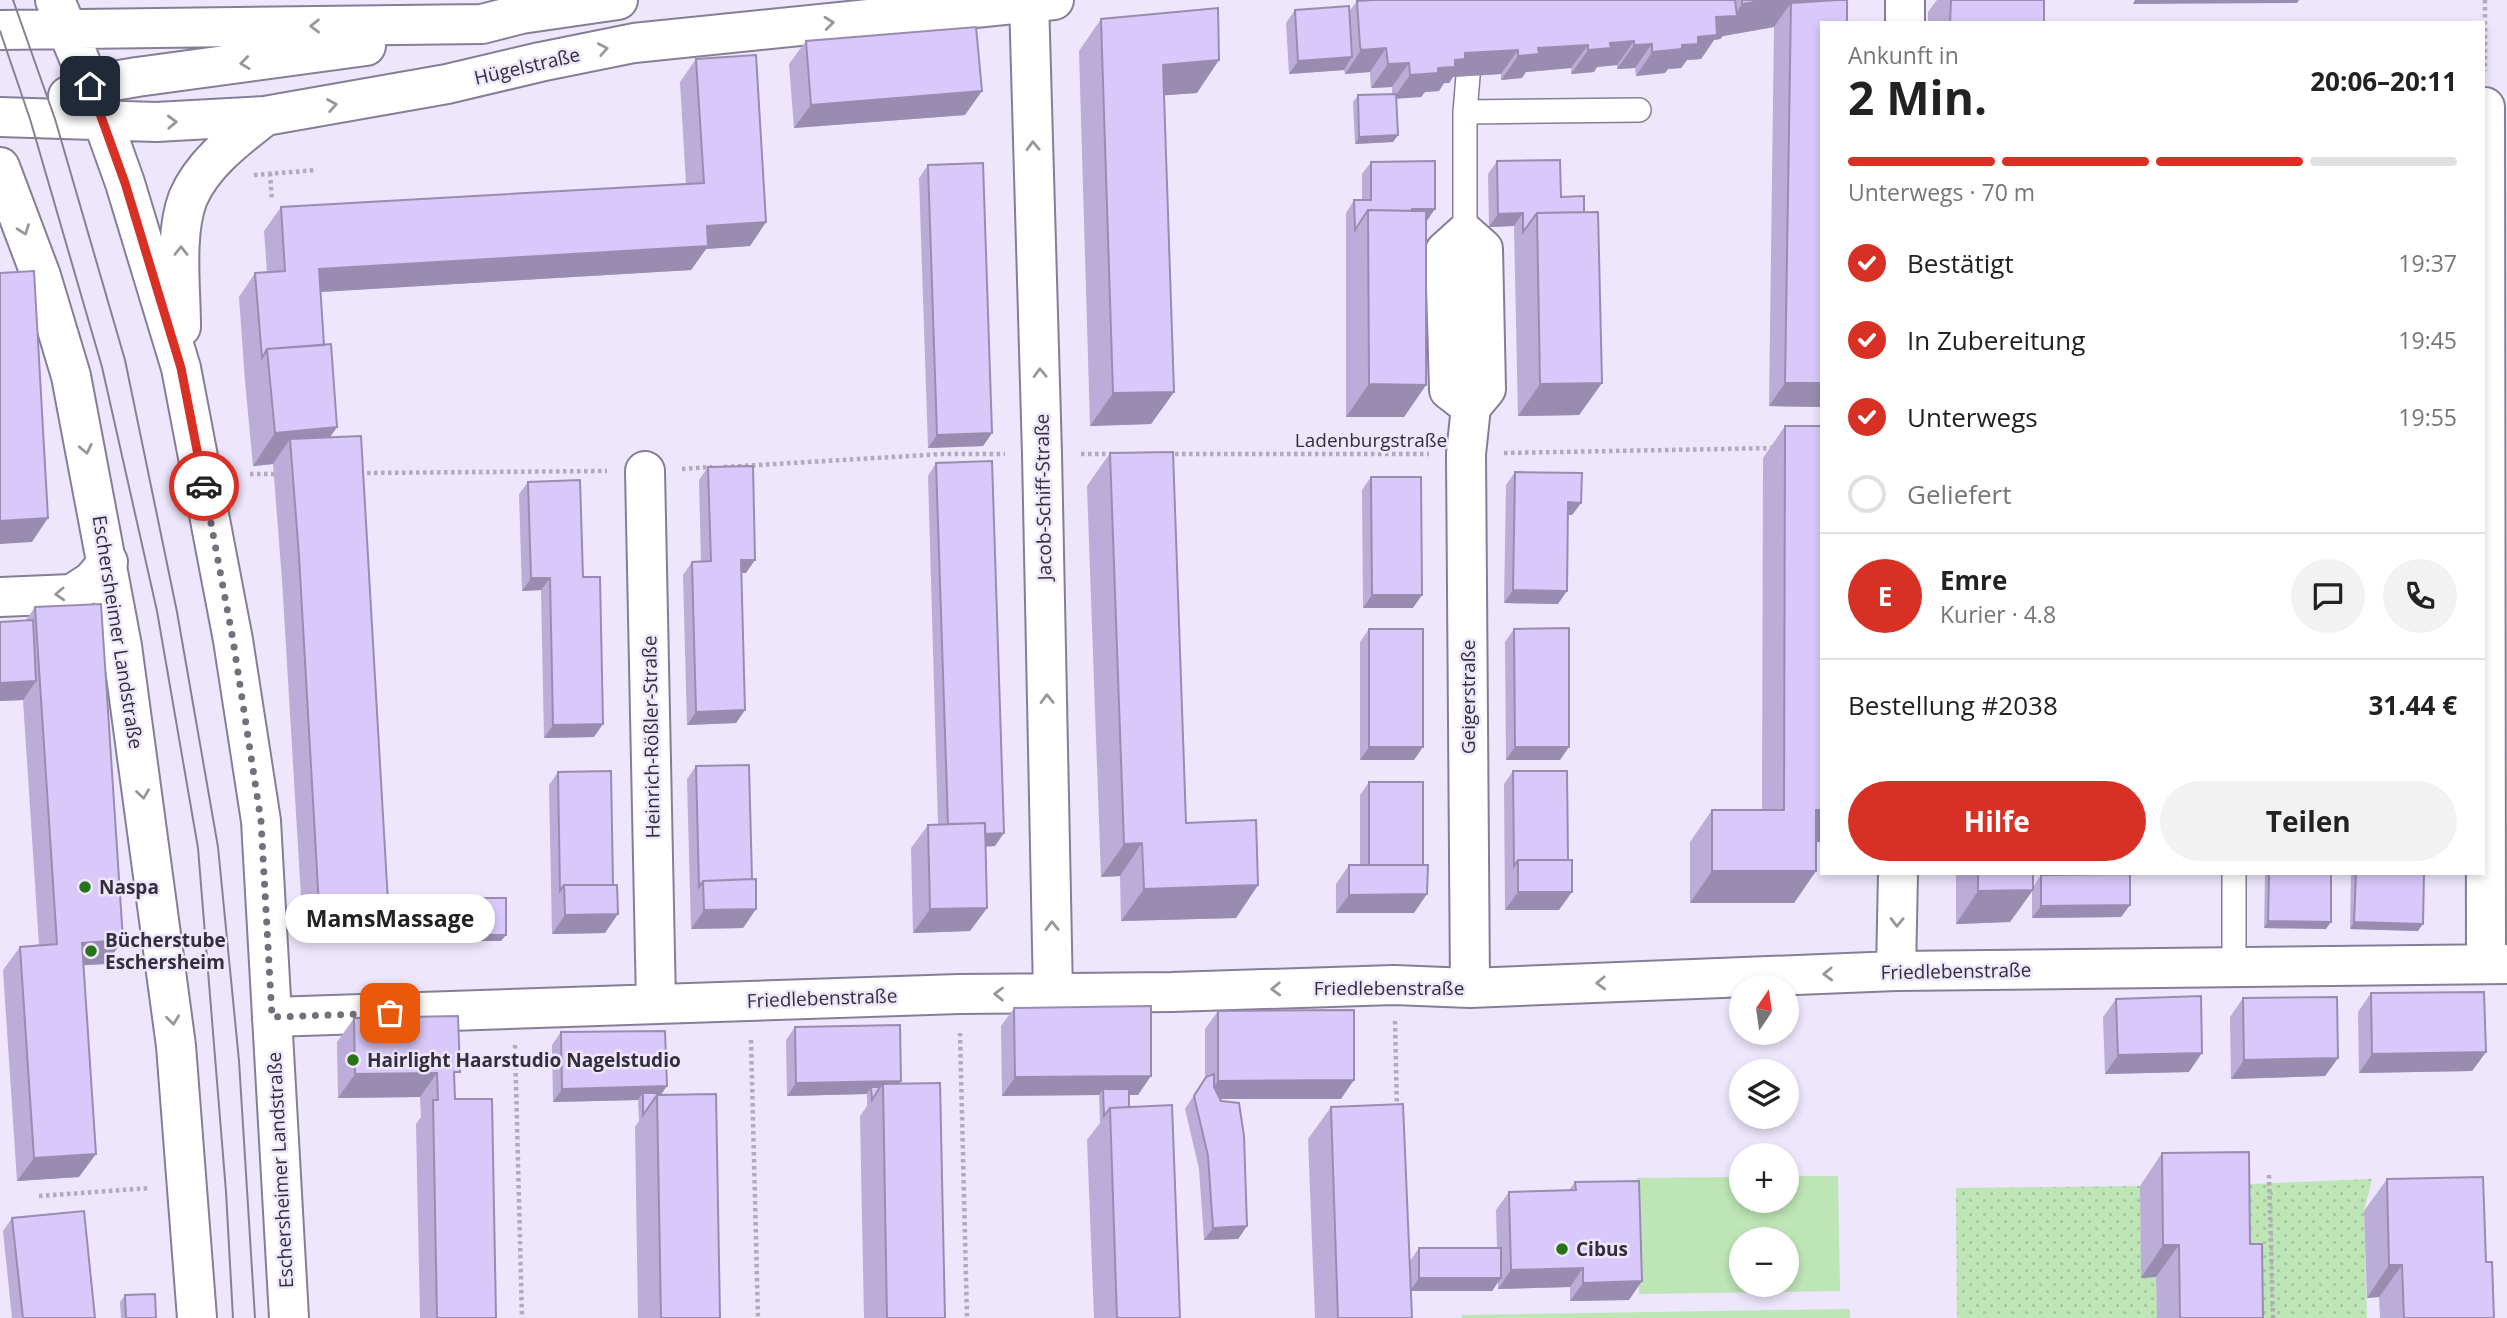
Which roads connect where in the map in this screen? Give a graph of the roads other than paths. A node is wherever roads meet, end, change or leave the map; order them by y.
1 (1905, 0) edge
2 (601, 1) edge
3 (1037, 1) edge
4 (61, 15) edge
5 (1905, 21) edge
6 (482, 24) junction
7 (0, 30) edge
8 (1468, 76) edge
9 (90, 86) junction
10 (2485, 107) road end
11 (1639, 110) dead end
12 (1465, 112) junction
13 (265, 116) junction
14 (17, 118) edge
15 (103, 121) junction
16 (2, 172) edge
17 (1465, 233) joint
18 (181, 368) junction
19 (645, 471) dead end
20 (108, 562) junction
21 (0, 597) edge
22 (1898, 875) edge
23 (2234, 875) edge
24 (2496, 964) edge
25 (2234, 968) junction
26 (1896, 971) junction
27 (1470, 988) junction
28 (1053, 994) junction
29 (656, 1003) junction
30 (272, 1017) junction
31 (197, 1318) edge
32 (289, 1318) edge

1 - 5 street
2 - 6 street
13 -> 3 street, Hügelstraße
28 -> 3 street, Jacob-Schiff-Straße
6 -> 4 street
4 - 7 street
4 - 9 street, Eschersheimer Landstraße
6 -> 9 street
8 - 12 lane
9 - 14 street
9 - 15 street, Eschersheimer Landstraße
10 - 24 street
11 - 12 lane
12 - 17 lane
15 -> 13 street, Hügelstraße
18 -> 13 street
14 - 15 street, Hügelstraße
14 - 16 street
15 - 18 street, Eschersheimer Landstraße
16 -> 20 street, Eschersheimer Landstraße
17 - 27 street, Geigerstraße
18 - 30 street, Eschersheimer Landstraße
19 - 29 street, Heinrich-Rößler-Straße
20 -> 21 street
20 -> 31 street, Eschersheimer Landstraße
22 -> 26 street
23 - 25 lane
24 - 25 street, Friedlebenstraße
25 - 26 street, Friedlebenstraße
26 -> 27 street, Friedlebenstraße
27 -> 28 street, Friedlebenstraße
28 -> 29 street, Friedlebenstraße
29 - 30 street, Friedlebenstraße
30 - 32 street, Eschersheimer Landstraße

